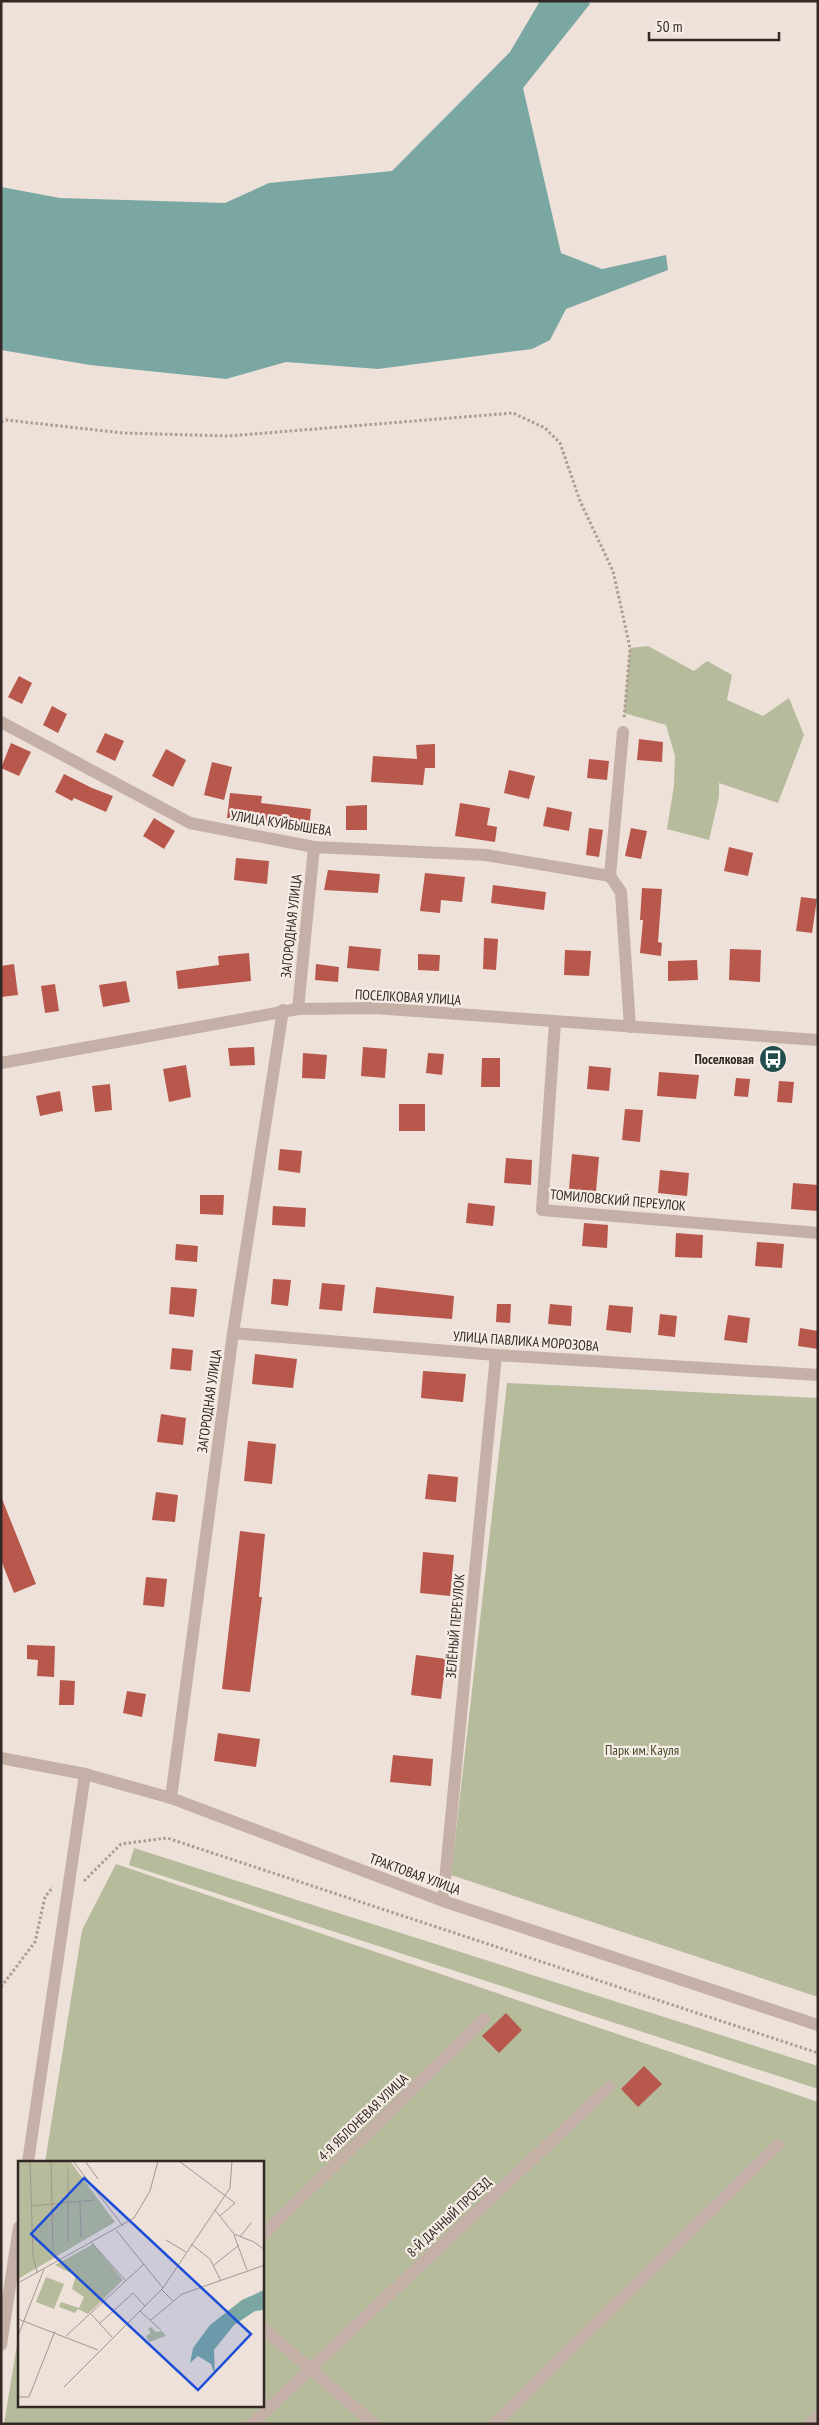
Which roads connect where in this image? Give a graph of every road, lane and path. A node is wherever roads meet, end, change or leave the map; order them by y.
1 (1, 422) edge
2 (1, 722) edge
3 (623, 732) joint
4 (314, 847) junction
5 (610, 876) junction
6 (298, 1008) junction
7 (283, 1010) junction
8 (555, 1022) junction
9 (630, 1026) junction
10 (818, 1040) edge
11 (1, 1063) edge
12 (818, 1233) edge
13 (233, 1333) junction
14 (496, 1355) junction
15 (818, 1375) edge
16 (1, 1758) edge
17 (85, 1774) junction
18 (171, 1798) junction
19 (67, 1884) junction
20 (443, 1901) junction
21 (1, 1987) edge
22 (484, 2019) dead end
23 (818, 2025) edge
24 (818, 2053) edge
25 (609, 2087) dead end
26 (778, 2145) dead end
27 (28, 2161) edge
28 (18, 2234) edge
29 (264, 2234) edge
30 (264, 2329) edge
31 (1, 2345) edge
32 (310, 2368) junction
33 (818, 2416) edge
34 (252, 2424) edge
35 (374, 2424) edge
36 (494, 2424) edge
37 (810, 2424) edge

1 - 3 path
2 - 4 street, УЛИЦА КУЙБЫШЕВА
3 - 5 street
4 - 5 street, УЛИЦА КУЙБЫШЕВА
4 - 6 street, ЗАГОРОДНАЯ УЛИЦА
5 - 9 street
6 - 7 street, ПОСЕЛКОВАЯ УЛИЦА
6 - 8 street, ПОСЕЛКОВАЯ УЛИЦА
7 - 11 street, ПОСЕЛКОВАЯ УЛИЦА
7 - 13 street, ЗАГОРОДНАЯ УЛИЦА
8 - 9 street, ПОСЕЛКОВАЯ УЛИЦА
8 - 12 street, ТОМИЛОВСКИЙ ПЕРЕУЛОК
9 - 10 street, ПОСЕЛКОВАЯ УЛИЦА
13 - 14 street, УЛИЦА ПАВЛИКА МОРОЗОВА
13 - 18 street, ЗАГОРОДНАЯ УЛИЦА
14 - 15 street, УЛИЦА ПАВЛИКА МОРОЗОВА
14 - 20 street, ЗЕЛЁНЫЙ ПЕРЕУЛОК
16 - 17 street, ТРАКТОВАЯ УЛИЦА
17 - 18 street, ТРАКТОВАЯ УЛИЦА
17 - 19 street
18 - 20 street, ТРАКТОВАЯ УЛИЦА
19 - 21 path
19 - 24 path
19 - 27 street
20 - 23 street, ТРАКТОВАЯ УЛИЦА
22 - 29 street, 4-Я ЯБЛОНЕВАЯ УЛИЦА
25 - 32 street, 8-Й ДАЧНЫЙ ПРОЕЗД
26 - 36 street
28 - 31 street
30 - 32 street
32 - 34 street, 8-Й ДАЧНЫЙ ПРОЕЗД
32 - 35 street
33 - 37 street

